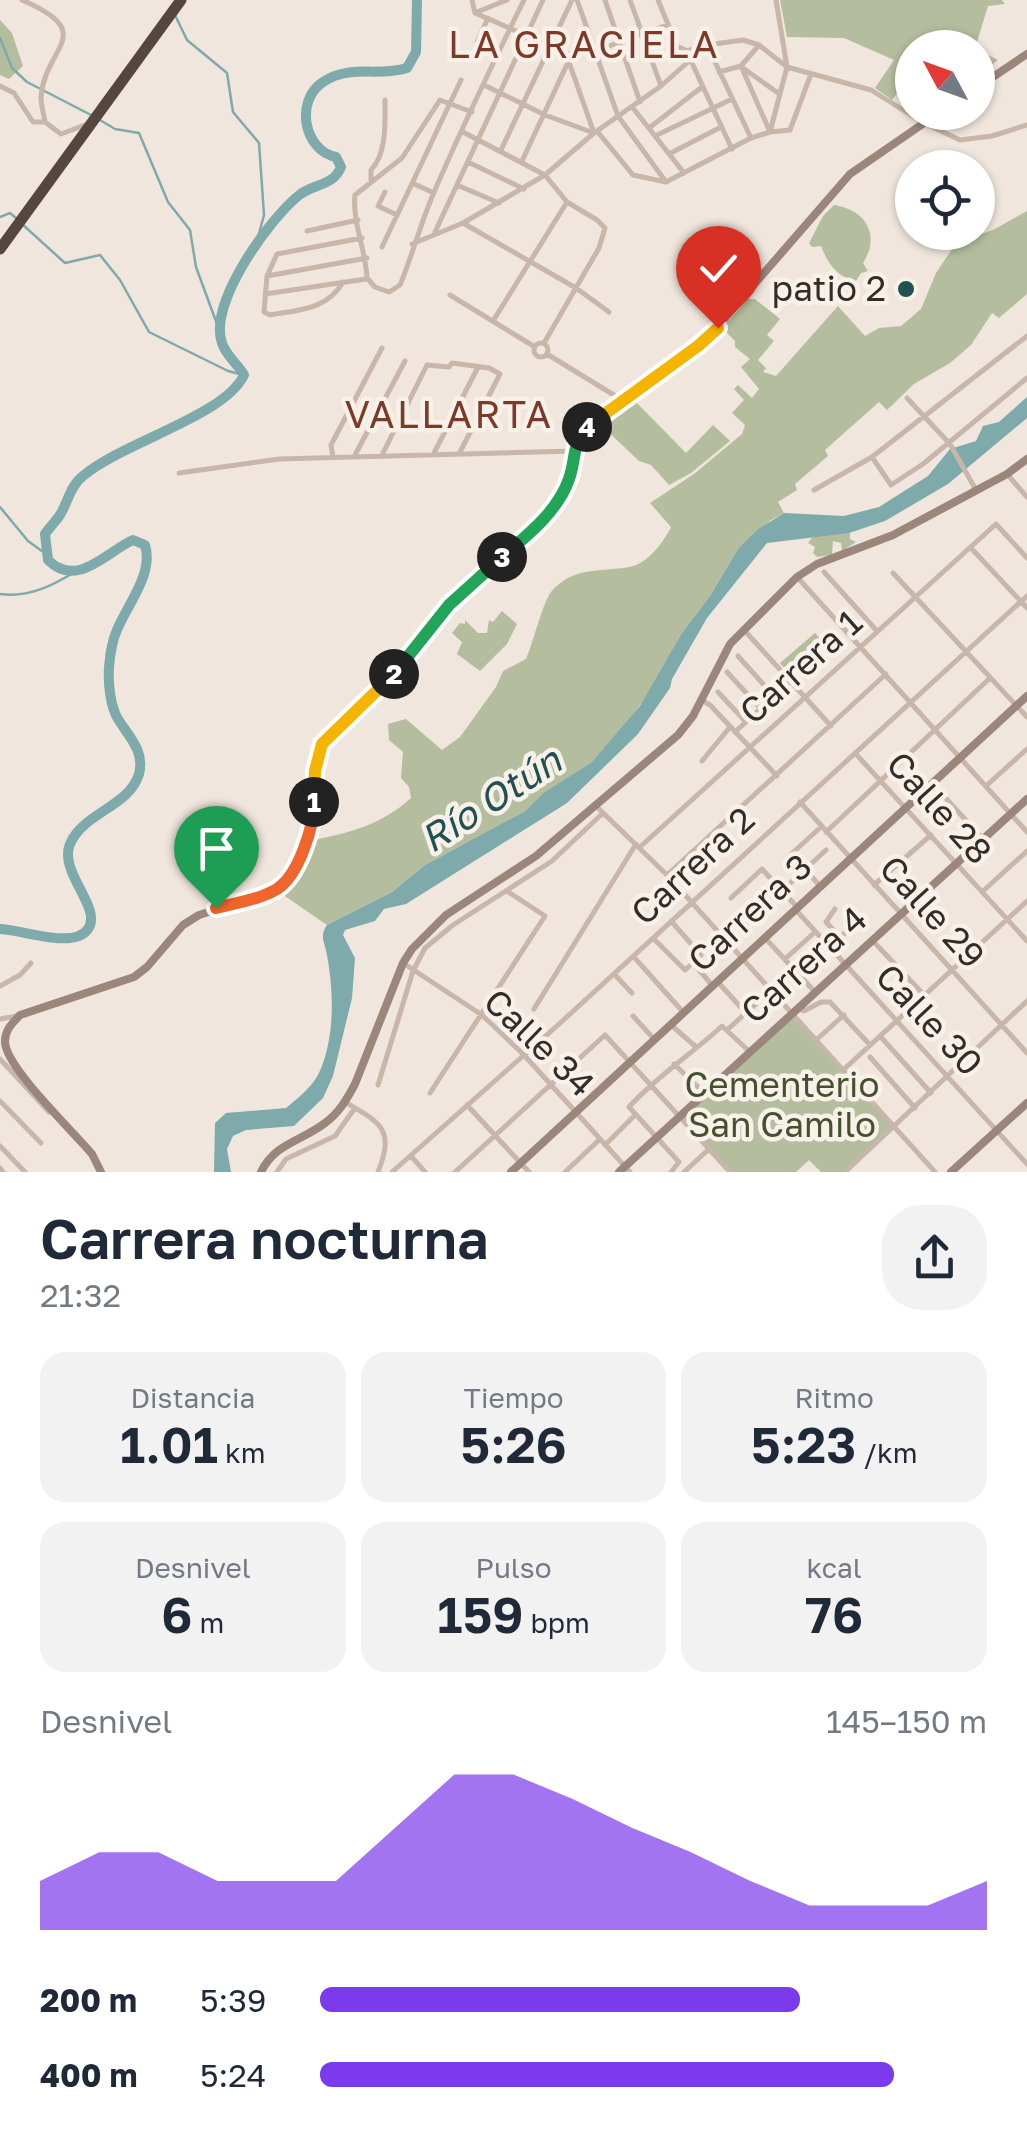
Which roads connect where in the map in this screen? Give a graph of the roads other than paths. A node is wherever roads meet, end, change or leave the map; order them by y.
1 (22, 0) edge
2 (472, 0) edge
3 (507, 0) edge
4 (524, 0) edge
5 (544, 0) edge
6 (574, 0) edge
7 (605, 0) edge
8 (630, 0) edge
9 (658, 0) edge
10 (776, 0) edge
11 (175, 8) edge
12 (474, 13) junction
13 (488, 18) junction
14 (667, 25) junction
15 (586, 26) junction
16 (510, 27) junction
17 (526, 34) junction
18 (642, 34) junction
19 (619, 42) junction
20 (707, 45) junction
21 (759, 45) junction
22 (549, 46) junction
23 (595, 51) junction
24 (498, 53) junction
25 (1027, 54) edge
26 (571, 55) junction
27 (691, 61) junction
28 (569, 63) junction
29 (741, 66) junction
30 (787, 67) junction
31 (719, 72) junction
32 (811, 74) junction
33 (995, 76) edge
34 (460, 80) dead end
35 (484, 85) junction
36 (0, 86) edge
37 (661, 86) junction
38 (703, 86) junction
39 (500, 94) junction
40 (778, 94) junction
41 (732, 99) junction
42 (385, 100) dead end
43 (446, 101) junction
44 (640, 102) junction
45 (522, 104) junction
46 (895, 105) edge
47 (633, 108) junction
48 (714, 108) junction
49 (472, 112) junction
50 (545, 115) junction
51 (618, 116) junction
52 (92, 119) junction
53 (45, 122) junction
54 (1027, 124) edge
55 (722, 127) junction
56 (649, 128) junction
57 (914, 130) edge
58 (936, 130) edge
59 (463, 132) junction
60 (596, 132) junction
61 (770, 132) junction
62 (655, 136) junction
63 (750, 138) junction
64 (478, 139) junction
65 (732, 149) junction
66 (501, 150) junction
67 (669, 154) junction
68 (522, 161) junction
69 (468, 162) junction
70 (684, 173) junction
71 (545, 175) junction
72 (371, 180) junction
73 (666, 182) junction
74 (412, 183) junction
75 (457, 185) junction
76 (524, 189) junction
77 (385, 192) dead end
78 (434, 193) junction
79 (567, 202) junction
80 (499, 203) junction
81 (397, 215) junction
82 (358, 220) junction
83 (464, 223) junction
84 (307, 231) dead end
85 (434, 235) junction
86 (362, 238) junction
87 (412, 244) junction
88 (382, 247) dead end
89 (0, 249) edge
90 (366, 258) junction
91 (530, 262) junction
92 (267, 276) junction
93 (366, 278) junction
94 (343, 282) junction
95 (576, 288) junction
96 (265, 294) junction
97 (450, 296) dead end
98 (609, 312) dead end
99 (493, 321) junction
100 (1027, 336) edge
101 (544, 344) junction
102 (535, 347) junction
103 (382, 348) dead end
104 (547, 354) junction
105 (405, 361) dead end
106 (477, 368) junction
107 (1027, 378) edge
108 (907, 398) dead end
109 (622, 400) junction
110 (925, 415) junction
111 (949, 442) junction
112 (574, 451) junction
113 (458, 454) junction
114 (433, 455) junction
115 (381, 456) junction
116 (354, 457) junction
117 (872, 457) junction
118 (334, 458) junction
119 (1027, 458) edge
120 (179, 474) dead end
121 (1007, 474) junction
122 (814, 490) dead end
123 (976, 490) junction
124 (1027, 497) edge
125 (970, 547) junction
126 (1027, 558) edge
127 (824, 572) dead end
128 (893, 572) dead end
129 (797, 577) junction
130 (916, 596) junction
131 (1027, 596) edge
132 (1021, 601) junction
133 (1027, 608) edge
134 (743, 629) junction
135 (877, 631) junction
136 (860, 647) junction
137 (966, 651) junction
138 (738, 656) dead end
139 (727, 672) dead end
140 (886, 674) junction
141 (990, 678) junction
142 (790, 682) junction
143 (718, 692) dead end
144 (774, 696) junction
145 (1027, 696) edge
146 (804, 698) junction
147 (700, 699) junction
148 (911, 702) junction
149 (1016, 706) junction
150 (760, 709) junction
151 (1027, 717) edge
152 (746, 722) junction
153 (831, 726) junction
154 (733, 730) junction
155 (934, 730) junction
156 (749, 747) junction
157 (1027, 749) edge
158 (855, 753) junction
159 (960, 758) junction
160 (702, 761) dead end
161 (777, 776) junction
162 (881, 780) junction
163 (932, 784) junction
164 (986, 786) junction
165 (1027, 799) edge
166 (800, 802) junction
167 (596, 805) junction
168 (906, 806) junction
169 (603, 812) junction
170 (1011, 814) junction
171 (824, 829) junction
172 (1027, 832) edge
173 (931, 835) junction
174 (983, 839) junction
175 (638, 846) junction
176 (826, 850) dead end
177 (1027, 850) edge
178 (788, 857) dead end
179 (850, 858) junction
180 (957, 863) junction
181 (806, 869) junction
182 (667, 875) junction
183 (874, 885) junction
184 (820, 886) junction
185 (506, 891) junction
186 (782, 891) junction
187 (982, 892) junction
188 (730, 898) dead end
189 (1027, 902) edge
190 (691, 903) junction
191 (796, 908) junction
192 (835, 910) dead end
193 (900, 914) junction
194 (1008, 920) junction
195 (670, 921) junction
196 (743, 926) dead end
197 (851, 928) dead end
198 (832, 929) junction
199 (815, 932) junction
200 (765, 937) junction
201 (653, 938) junction
202 (821, 939) junction
203 (872, 940) junction
204 (1027, 941) edge
205 (633, 956) junction
206 (740, 959) junction
207 (785, 959) junction
208 (402, 963) junction
209 (693, 963) junction
210 (30, 964) dead end
211 (844, 965) junction
212 (413, 971) junction
213 (952, 972) junction
214 (614, 974) junction
215 (715, 983) junction
216 (0, 986) edge
217 (770, 991) junction
218 (815, 992) junction
219 (632, 994) dead end
220 (925, 996) junction
221 (1027, 1001) edge
222 (534, 1009) dead end
223 (794, 1011) junction
224 (684, 1012) junction
225 (746, 1012) junction
226 (20, 1015) junction
227 (482, 1015) junction
228 (844, 1015) junction
229 (632, 1016) dead end
230 (0, 1019) edge
231 (896, 1022) junction
232 (670, 1024) junction
233 (1001, 1025) junction
234 (724, 1029) junction
235 (880, 1036) junction
236 (654, 1039) junction
237 (815, 1041) junction
238 (870, 1045) junction
239 (695, 1046) junction
240 (750, 1052) junction
241 (1027, 1053) edge
242 (524, 1055) junction
243 (870, 1057) dead end
244 (0, 1059) edge
245 (630, 1061) junction
246 (674, 1064) junction
247 (842, 1070) junction
248 (948, 1077) junction
249 (651, 1084) junction
250 (378, 1085) dead end
251 (551, 1085) junction
252 (932, 1092) junction
253 (430, 1093) dead end
254 (704, 1094) junction
255 (0, 1101) edge
256 (345, 1102) junction
257 (1027, 1104) edge
258 (467, 1105) junction
259 (355, 1108) junction
260 (915, 1108) junction
261 (576, 1113) junction
262 (635, 1116) junction
263 (680, 1116) junction
264 (894, 1127) junction
265 (996, 1132) junction
266 (496, 1135) junction
267 (656, 1138) junction
268 (603, 1142) junction
269 (41, 1143) dead end
270 (0, 1146) edge
271 (709, 1149) junction
272 (92, 1154) junction
273 (410, 1156) junction
274 (521, 1163) junction
275 (1027, 1164) edge
276 (625, 1170) edge
277 (25, 1172) edge
278 (101, 1172) edge
279 (261, 1172) edge
280 (276, 1172) edge
281 (378, 1172) edge
282 (392, 1172) edge
283 (425, 1172) edge
284 (455, 1172) edge
285 (511, 1172) edge
286 (529, 1172) edge
287 (564, 1172) edge
288 (671, 1172) edge
289 (684, 1172) edge
290 (730, 1172) edge
291 (845, 1172) edge
292 (935, 1172) edge
293 (951, 1172) edge

1 - 53 street
2 - 12 street
3 - 12 street
4 - 16 street
5 - 17 street
6 - 15 street
6 - 22 street
7 - 19 street
8 - 18 street
9 - 14 street
10 - 30 street
11 - 52 highway
12 - 13 street
13 - 16 street
13 - 24 street
14 - 18 street
14 - 20 street
15 - 23 street
15 - 26 street
16 - 17 street
16 - 24 street
17 - 22 street
17 - 39 street
18 - 19 street
18 - 37 street
19 - 23 street
19 - 44 street
20 - 21 street
20 - 27 street
20 - 31 street
21 - 29 street
21 - 30 street
22 - 26 street
22 - 45 street
23 - 26 street
23 - 51 street
24 - 35 street
25 - 33 main road
26 - 28 street
27 - 37 street
27 - 38 street
28 - 50 street
28 - 60 street
29 - 31 street
29 - 40 street
29 - 61 street
30 - 32 street
30 - 40 street
31 - 41 street
32 - 46 street
32 - 61 street
34 - 43 street
35 - 39 street
35 - 49 street
36 - 53 street
37 - 44 street
38 - 48 street
38 - 56 street
39 - 45 street
39 - 64 street
40 - 61 street
41 - 48 street
41 - 63 street
42 - 72 street
43 - 49 street
43 - 72 street
43 - 74 street
44 - 47 street
45 - 50 street
45 - 66 street
47 - 51 street
47 - 56 street
48 - 55 street
48 - 62 street
49 - 59 street
50 - 60 street
50 - 68 street
51 - 60 street
51 - 73 street
52 - 53 street
52 - 89 highway
54 - 58 street
55 - 65 street
55 - 67 street
56 - 62 street
57 - 109 main road
59 - 64 street
59 - 78 street
60 - 71 street
60 - 73 street
61 - 63 street
62 - 67 street
63 - 65 street
64 - 66 street
64 - 69 street
65 - 70 street
66 - 68 street
67 - 70 street
68 - 71 street
69 - 75 street
69 - 76 street
70 - 73 street
71 - 76 street
71 - 79 street
72 - 82 street
74 - 78 street
74 - 81 street
75 - 80 street
75 - 85 street
76 - 80 street
77 - 81 street
78 - 87 street
79 - 91 street
79 - 95 street
80 - 83 street
81 - 88 street
82 - 84 street
82 - 86 street
83 - 85 street
83 - 91 street
85 - 87 street
86 - 90 street
86 - 92 street
87 - 93 street
90 - 92 street
90 - 93 street
91 - 95 street
91 - 99 street
92 - 96 street
93 - 94 street
94 - 96 street
94 - 96 street
95 - 98 street
95 - 101 street
97 - 99 street
99 - 102 street
100 - 110 street
101 - 102 street
101 - 104 street
102 - 104 street
103 - 118 street
104 - 109 street
105 - 116 street
106 - 113 street
106 - 114 street
106 - 115 street
107 - 111 street
108 - 110 street
109 - 112 main road
110 - 111 street
110 - 117 street
111 - 117 street
111 - 123 street
112 - 113 street
112 - 226 main road
113 - 114 street
114 - 115 street
115 - 116 street
116 - 118 street
117 - 122 street
118 - 120 street
119 - 121 main road
121 - 123 main road
121 - 124 street
123 - 129 main road
125 - 126 street, Carrera 1
125 - 130 street, Carrera 1
125 - 132 street
127 - 135 street
128 - 130 street
129 - 134 main road
129 - 136 street
130 - 135 street, Carrera 1
130 - 137 street
131 - 132 street, Carrera 2
132 - 133 street
132 - 137 street, Carrera 2
134 - 142 street
134 - 147 main road
135 - 136 street, Carrera 1
136 - 140 street
136 - 146 street, Carrera 1
137 - 141 street
137 - 148 street, Carrera 2
138 - 144 street
139 - 150 street
140 - 148 street
140 - 153 street
141 - 149 street
141 - 155 street
142 - 144 street
142 - 146 street
143 - 152 street
144 - 150 street
145 - 149 main road, Carrera 3
146 - 153 street
146 - 156 street, Carrera 1
147 - 154 street
147 - 167 main road
148 - 155 street
148 - 158 street, Carrera 2
149 - 151 street
149 - 159 main road, Carrera 3
150 - 152 street
152 - 154 street
153 - 161 street
154 - 156 street
154 - 160 street
155 - 159 street
155 - 162 street
156 - 161 street
156 - 175 street, Carrera 1
157 - 164 street
158 - 162 street, Calle 28
158 - 166 street, Carrera 2
159 - 163 main road, Carrera 3
159 - 164 street
161 - 182 street
162 - 168 street, Calle 28
162 - 171 street
163 - 168 main road, Carrera 3
163 - 174 street
164 - 170 street
165 - 170 main road, Carrera 4
166 - 171 street, Calle 29
166 - 190 street, Carrera 2
167 - 169 street
167 - 208 main road
168 - 173 street, Calle 28
168 - 179 main road, Carrera 3
169 - 175 street
169 - 185 street
170 - 172 street
170 - 174 main road, Carrera 4
171 - 178 street
171 - 179 street, Calle 29
173 - 180 street, Calle 28
173 - 183 street
174 - 180 main road, Carrera 4
175 - 182 street
175 - 222 street, Carrera 1
176 - 181 street
177 - 187 street
179 - 183 street, Calle 29
179 - 184 main road, Carrera 3
180 - 187 street, Calle 28
180 - 193 main road, Carrera 4
181 - 184 street
181 - 186 street
182 - 190 street
183 - 193 street, Calle 29
184 - 191 main road, Carrera 3
185 - 212 street
185 - 227 street
186 - 188 street, Calle 30
186 - 191 street, Calle 30
186 - 196 street
187 - 194 street, Calle 28
189 - 194 street
190 - 195 street, Carrera 2
190 - 206 street
191 - 199 street, Calle 30
191 - 200 main road, Carrera 3
192 - 198 street
193 - 203 main road, Carrera 4
193 - 213 street, Calle 29
194 - 204 street, Calle 28
194 - 213 street
195 - 201 street, Carrera 2
195 - 209 street
197 - 198 street
198 - 202 street
199 - 202 street, Calle 30
199 - 207 street
200 - 206 main road, Carrera 3
200 - 207 street
201 - 205 street, Carrera 2
201 - 209 street
202 - 211 street, Calle 30
203 - 211 main road, Carrera 4
203 - 220 street
205 - 214 street, Carrera 2
205 - 224 street
206 - 215 main road, Carrera 3
206 - 217 street
207 - 218 street
208 - 212 street, Calle 34
208 - 256 main road
209 - 215 street
210 - 216 street
211 - 218 main road, Carrera 4
211 - 231 street, Calle 30
212 - 227 street, Calle 34
212 - 250 street
213 - 220 street
213 - 233 street, Calle 29
214 - 219 street
214 - 242 street, Carrera 2
215 - 224 main road, Carrera 3
215 - 225 street
217 - 223 street
217 - 225 street
218 - 223 main road, Carrera 4
220 - 231 street
221 - 233 street
223 - 228 street
223 - 237 street
223 - 240 main road, Carrera 4
224 - 232 main road, Carrera 3
225 - 234 street
226 - 230 street
226 - 272 main road
227 - 242 street, Calle 34
227 - 253 street
228 - 237 street
228 - 238 street
229 - 236 street
231 - 235 street
231 - 248 street, Calle 30
232 - 236 main road, Carrera 3
232 - 239 street
233 - 241 street, Calle 29
233 - 248 street
234 - 239 street
234 - 240 street
235 - 238 street
235 - 252 street
236 - 245 main road, Carrera 3
237 - 247 street
238 - 247 street
239 - 246 street
240 - 254 main road, Carrera 4
242 - 251 street, Calle 34
242 - 258 street, Carrera 2
243 - 260 street
244 - 272 street
245 - 249 street
245 - 251 street
245 - 261 main road, Carrera 3
246 - 249 street
246 - 254 street
247 - 264 street
248 - 252 street
248 - 265 street, Calle 30
249 - 262 street
249 - 263 street
251 - 261 street, Calle 34
251 - 266 street
252 - 260 street
254 - 263 main road, Carrera 4
255 - 269 street
256 - 259 street
256 - 279 main road
257 - 265 main road
258 - 266 street
258 - 273 street, Carrera 2
259 - 280 street
259 - 281 street
260 - 264 street
261 - 268 street, Calle 34
261 - 274 main road, Carrera 3
262 - 267 street
262 - 268 street
263 - 267 main road, Carrera 4
263 - 271 street
264 - 291 street
264 - 292 street
265 - 275 street, Calle 30
265 - 293 main road
266 - 274 street
266 - 284 street
267 - 276 main road, Carrera 4
267 - 288 street
268 - 276 street, Calle 34
268 - 287 street
270 - 277 street
271 - 289 street
271 - 290 street
272 - 278 main road
273 - 282 street, Carrera 2
273 - 283 street
274 - 285 main road, Carrera 3
274 - 286 street

